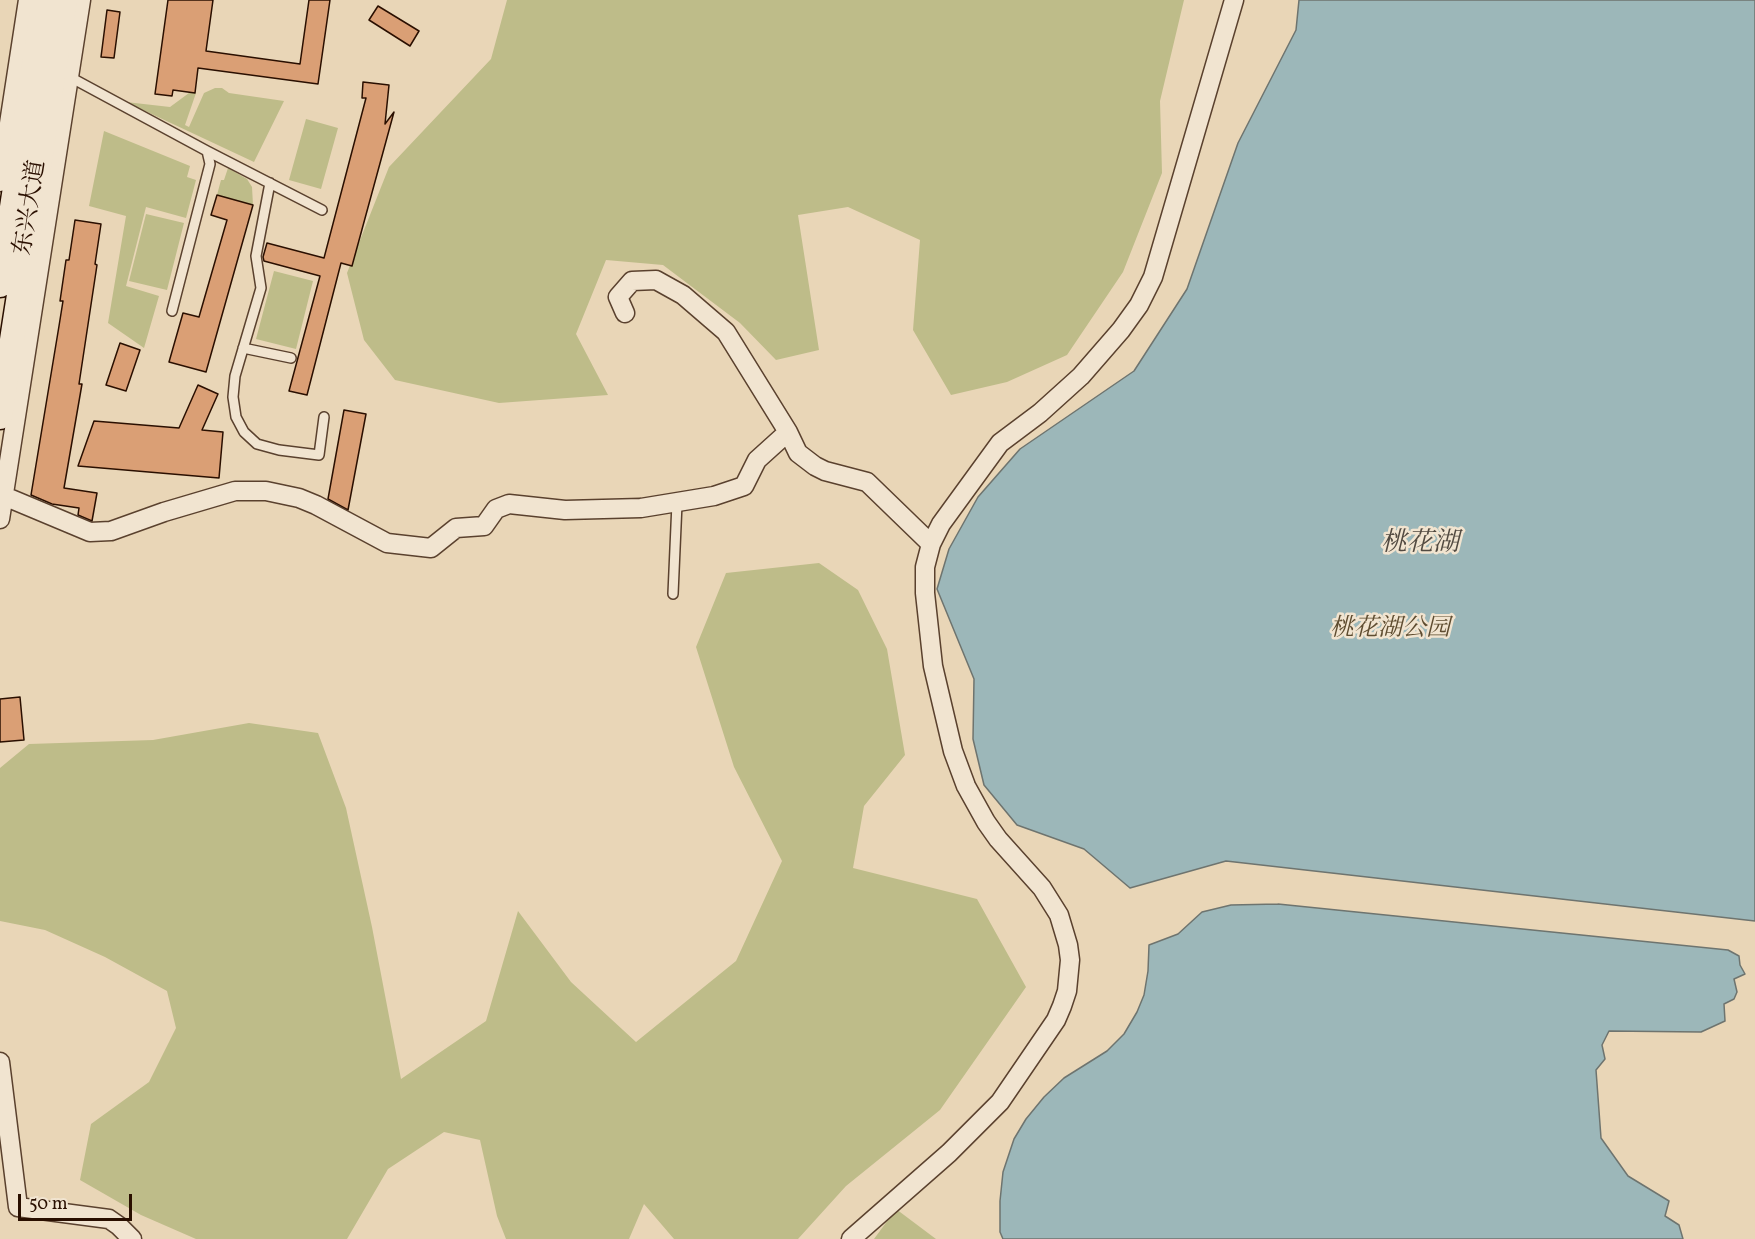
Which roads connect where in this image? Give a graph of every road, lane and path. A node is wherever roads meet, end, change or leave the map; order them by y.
1 (28, 0) edge
2 (44, 0) edge
3 (65, 0) edge
4 (81, 0) edge
5 (1234, 0) edge
6 (52, 70) junction
7 (207, 151) junction
8 (0, 182) edge
9 (270, 183) junction
10 (6, 206) edge
11 (322, 210) dead end
12 (48, 215) junction
13 (26, 252) junction
14 (0, 285) edge
15 (171, 311) dead end
16 (624, 313) dead end
17 (12, 339) junction
18 (243, 348) junction
19 (291, 358) dead end
20 (22, 379) junction
21 (0, 417) edge
22 (324, 417) dead end
23 (788, 432) junction
24 (4, 496) junction
25 (677, 503) junction
26 (0, 519) edge
27 (931, 544) junction
28 (673, 594) dead end
29 (0, 1062) edge
30 (132, 1239) edge
31 (851, 1239) edge

1 - 8 street
2 - 6 main road, 东兴大道
3 - 6 main road, 东兴大道
4 - 6 street
5 - 27 street
6 - 7 lane
6 - 10 main road, 东兴大道
6 - 12 street
6 - 13 main road, 东兴大道
7 - 9 lane
7 - 15 lane
9 - 11 lane
9 - 18 lane
10 - 14 main road, 东兴大道
12 - 13 street
12 - 20 street
13 - 17 main road, 东兴大道
16 - 23 street
17 - 20 street
17 - 21 main road, 东兴大道
18 - 19 lane
18 - 22 lane
20 - 24 street
23 - 25 street
23 - 27 street
24 - 25 street
24 - 26 street
25 - 28 lane
27 - 31 street
29 - 30 street

